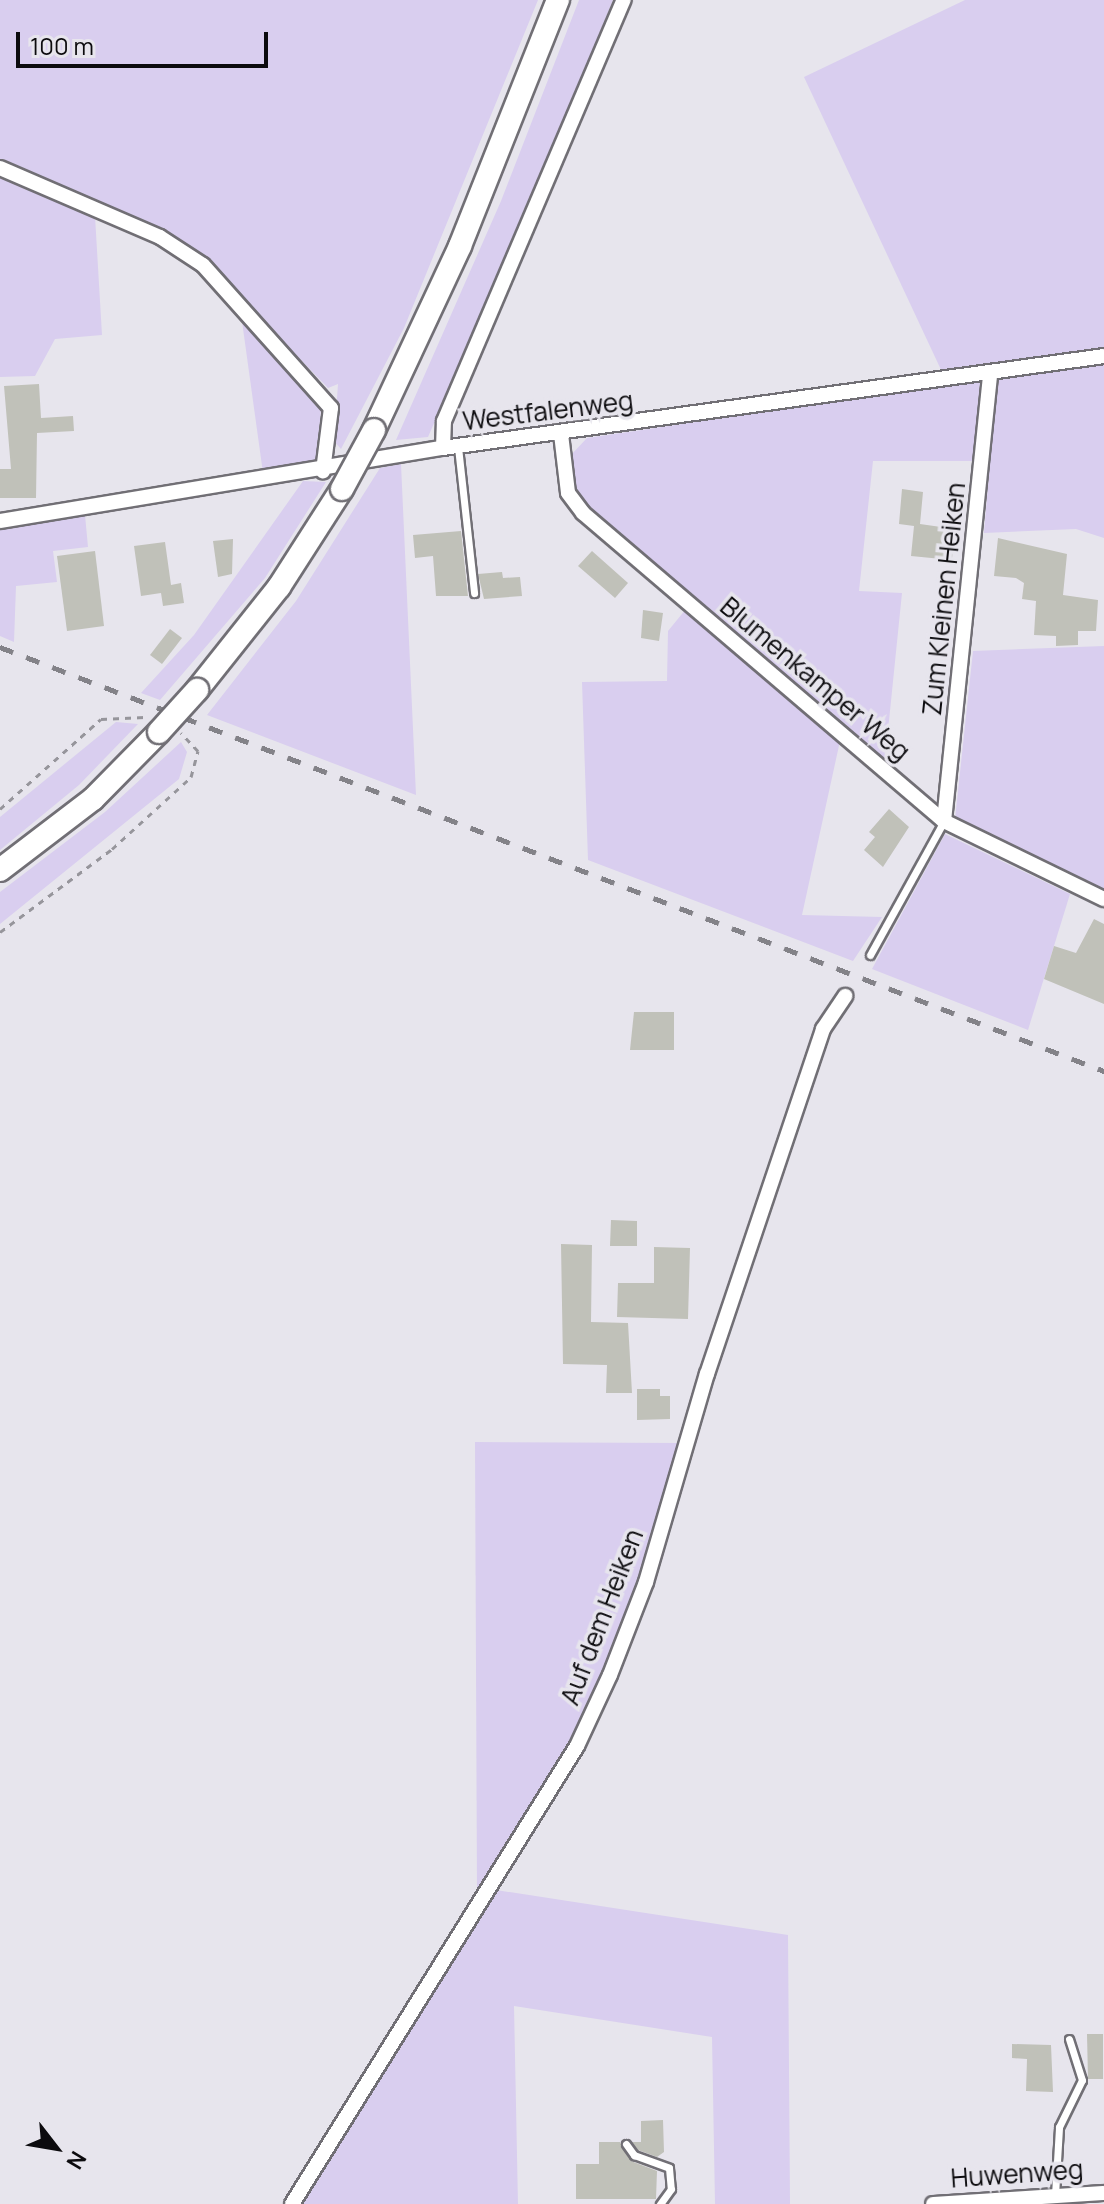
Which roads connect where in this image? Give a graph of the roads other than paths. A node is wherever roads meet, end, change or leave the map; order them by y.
1 (558, 0) edge
2 (624, 0) edge
3 (0, 168) edge
4 (1104, 356) edge
5 (990, 373) junction
6 (561, 434) junction
7 (450, 448) junction
8 (323, 471) junction
9 (0, 521) edge
10 (474, 593) dead end
11 (944, 821) junction
12 (0, 870) edge
13 (1104, 899) edge
14 (870, 955) dead end
15 (845, 996) dead end
16 (1069, 2039) dead end
17 (626, 2144) dead end
18 (1104, 2193) edge
19 (1055, 2195) junction
20 (292, 2204) edge
21 (660, 2204) edge
22 (933, 2204) edge

1 - 12 main road, bridge
2 - 7 street
3 - 8 street
4 - 5 street, Westfalenweg
5 - 6 street, Westfalenweg
5 - 11 street, Zum Kleinen Heiken
6 - 7 street, Westfalenweg
6 - 11 street, Blumenkamper Weg
7 - 8 street, Westfalenweg
7 - 10 lane
8 - 9 street, Westfalenweg
11 - 13 street, Blumenkamper Weg
11 - 14 lane, Zum Kleinen Heiken
15 - 20 street, Auf dem Heiken
16 - 19 lane
17 - 21 lane
18 - 19 street, Huwenweg
19 - 22 street, Huwenweg

